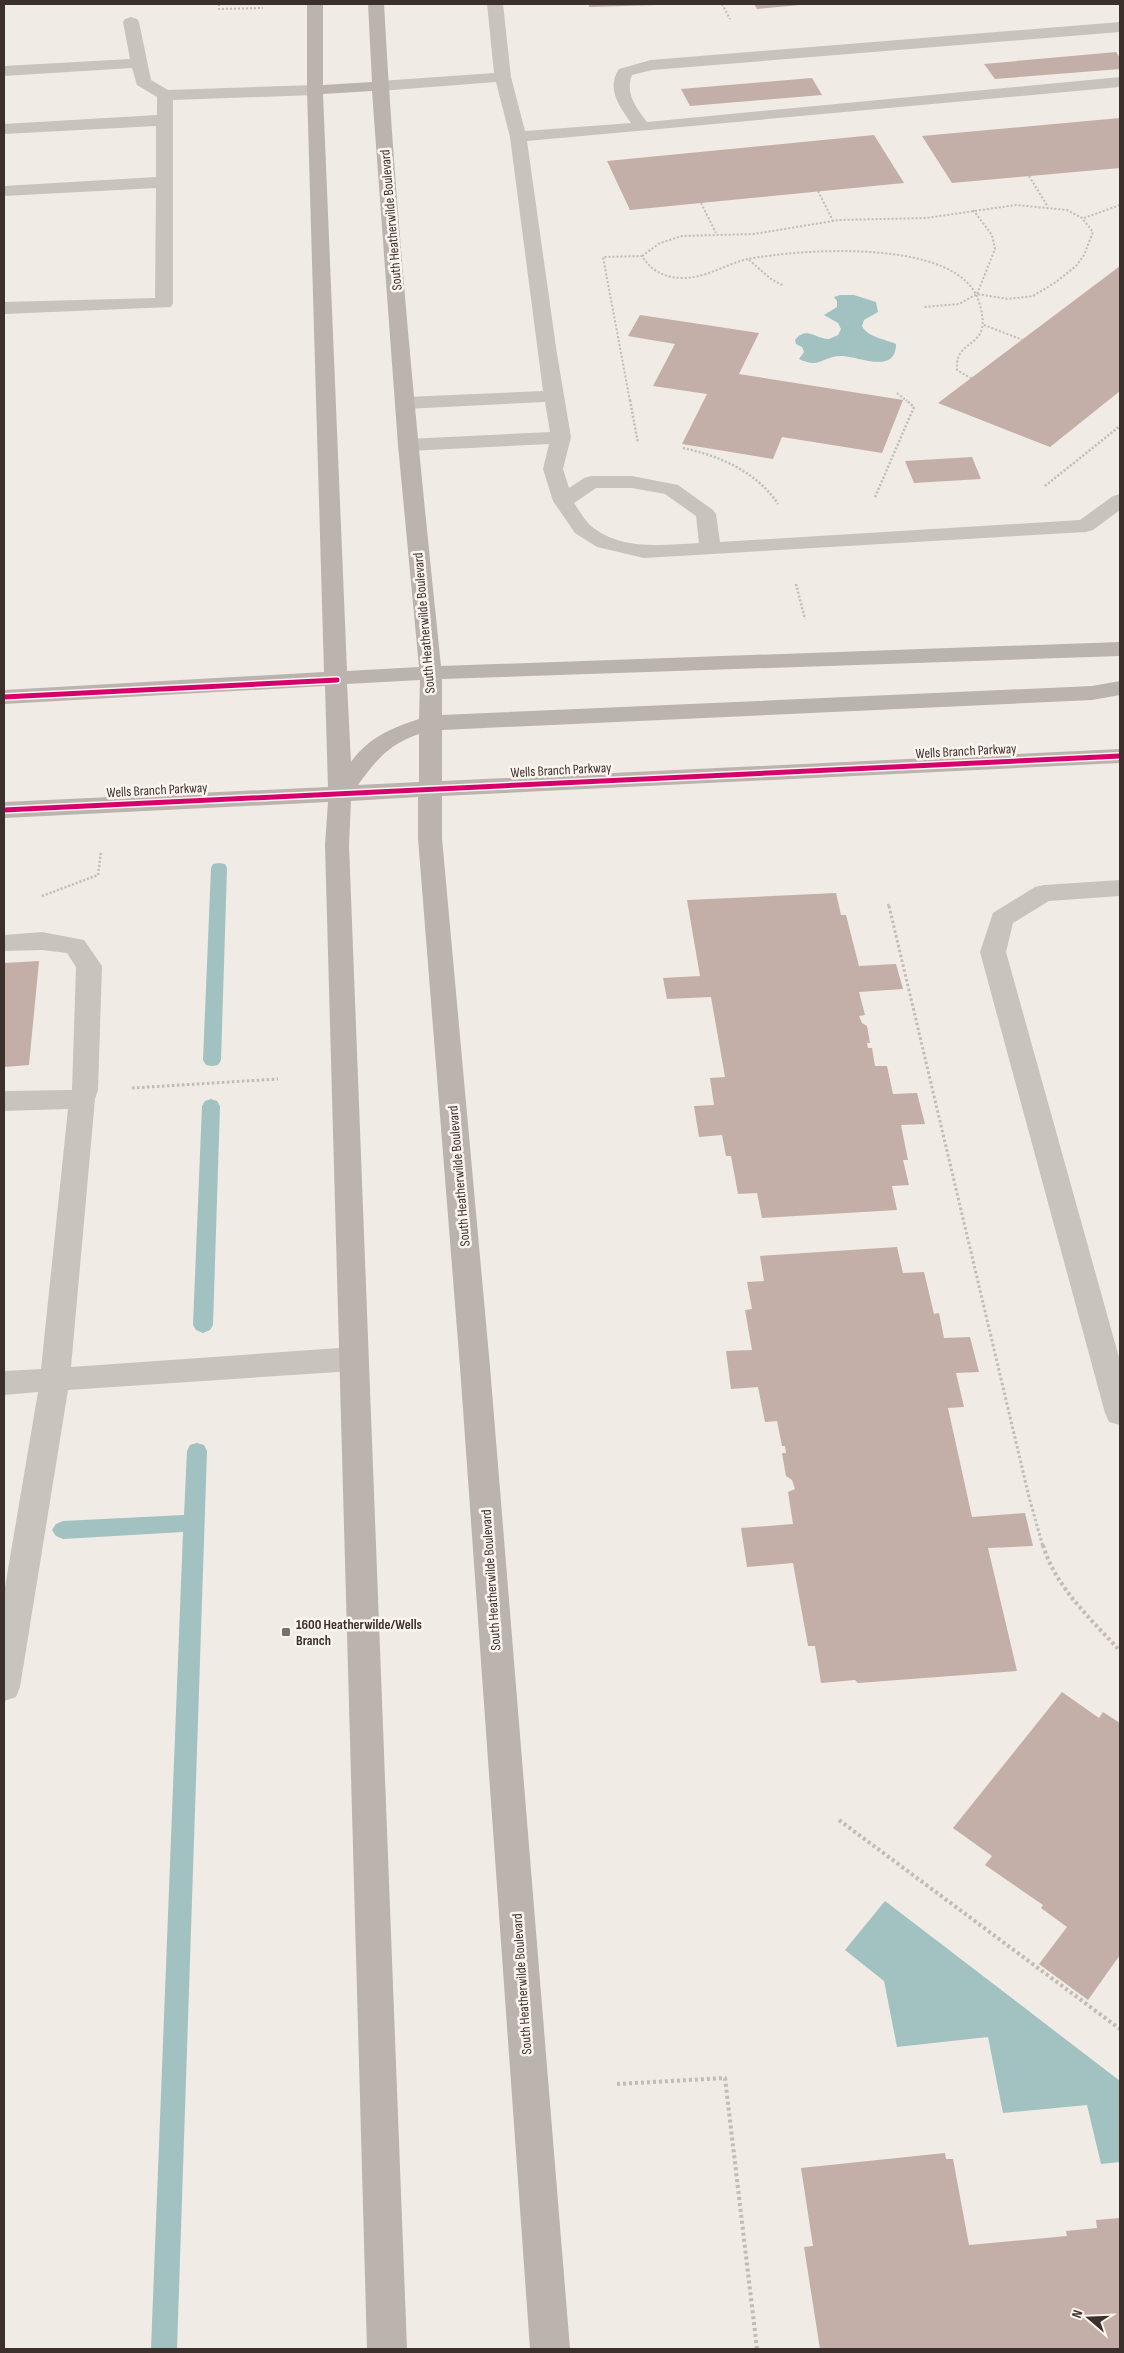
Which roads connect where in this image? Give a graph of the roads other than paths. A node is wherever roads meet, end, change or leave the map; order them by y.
1 (315, 4) edge
2 (376, 4) edge
3 (495, 4) edge
4 (131, 22) dead end
5 (1120, 27) edge
6 (139, 64) junction
7 (4, 71) edge
8 (503, 77) junction
9 (1120, 82) edge
10 (380, 86) junction
11 (315, 90) junction
12 (165, 95) junction
13 (165, 120) junction
14 (642, 127) junction
15 (4, 129) edge
16 (518, 137) junction
17 (165, 182) junction
18 (4, 191) edge
19 (4, 308) edge
20 (554, 396) junction
21 (406, 403) junction
22 (561, 437) junction
23 (408, 445) junction
24 (1120, 500) edge
25 (563, 501) junction
26 (710, 548) junction
27 (1120, 649) edge
28 (431, 673) junction
29 (337, 680) junction
30 (1120, 688) edge
31 (4, 697) edge
32 (431, 724) junction
33 (1120, 756) edge
34 (431, 788) junction
35 (340, 794) junction
36 (4, 810) edge
37 (1120, 888) edge
38 (4, 943) edge
39 (82, 1099) junction
40 (4, 1101) edge
41 (353, 1359) junction
42 (55, 1381) junction
43 (4, 1383) edge
44 (1120, 1413) edge
45 (4, 1687) edge
46 (387, 2349) edge
47 (550, 2349) edge

1 - 11 main road
2 - 10 main road, South Heatherwilde Boulevard
3 - 8 lane
4 - 6 lane
5 - 14 lane
6 - 7 lane
6 - 12 lane
8 - 10 lane
8 - 16 lane
9 - 14 lane
10 - 11 main road
10 - 21 main road, South Heatherwilde Boulevard
11 - 12 lane
11 - 29 main road
12 - 13 lane
13 - 15 lane
13 - 17 lane
14 - 16 lane
16 - 20 lane
17 - 18 lane
17 - 19 lane
20 - 21 lane
20 - 22 lane
21 - 23 main road, South Heatherwilde Boulevard
22 - 23 lane
22 - 25 lane
23 - 28 main road, South Heatherwilde Boulevard
24 - 26 lane
25 - 26 lane
25 - 26 lane
27 - 28 main road
28 - 29 main road
28 - 32 main road, South Heatherwilde Boulevard
29 - 31 main road
29 - 35 main road
30 - 32 main road
32 - 34 main road, South Heatherwilde Boulevard
32 - 35 main road
33 - 34 main road, Wells Branch Parkway
34 - 35 main road, Wells Branch Parkway
34 - 47 main road, South Heatherwilde Boulevard
35 - 36 main road, Wells Branch Parkway
35 - 41 main road
37 - 44 lane
38 - 39 lane
39 - 40 lane
39 - 42 lane
41 - 42 lane
41 - 46 main road
42 - 43 lane
42 - 45 lane

